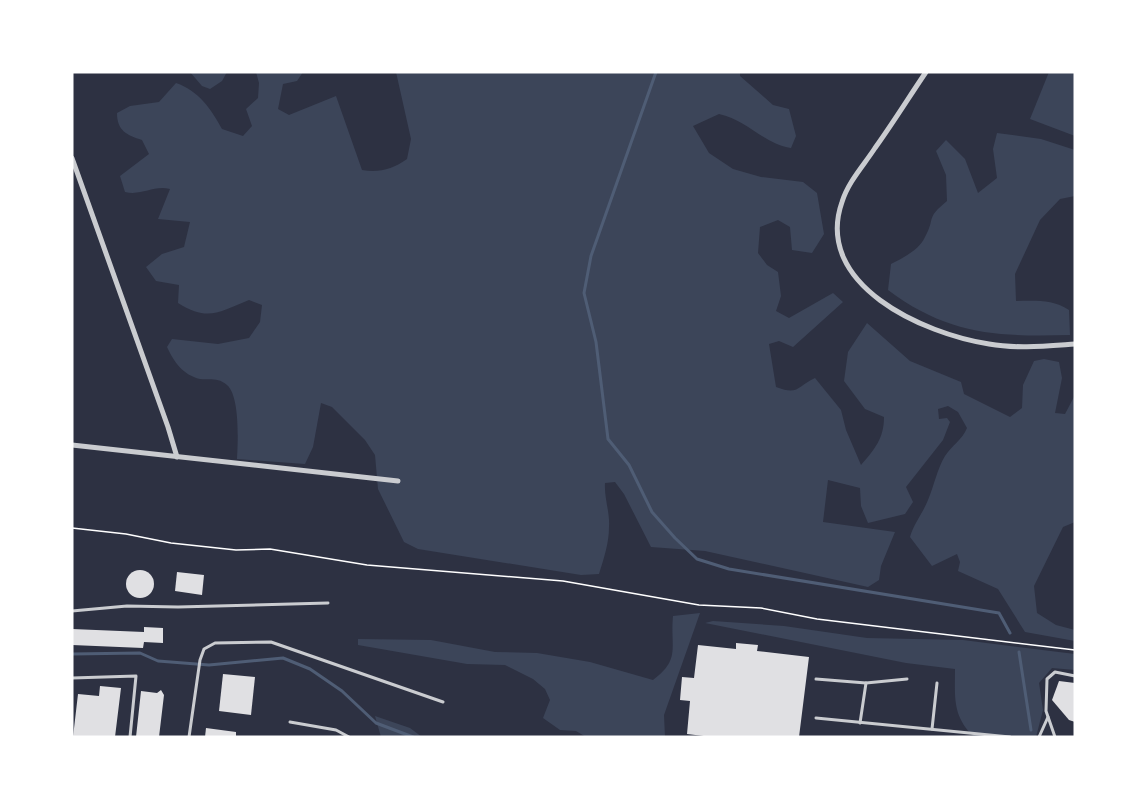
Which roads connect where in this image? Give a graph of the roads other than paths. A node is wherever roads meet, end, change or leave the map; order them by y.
1 (926, 72) edge
2 (72, 158) edge
3 (1075, 344) edge
4 (72, 445) edge
5 (177, 457) junction
6 (399, 482) dead end
7 (328, 603) dead end
8 (72, 611) edge
9 (1075, 676) edge
10 (72, 678) edge
11 (816, 679) dead end
12 (907, 679) dead end
13 (866, 683) junction
14 (937, 683) dead end
15 (443, 702) dead end
16 (1048, 717) junction
17 (816, 718) dead end
18 (290, 722) dead end
19 (860, 723) junction
20 (932, 729) junction
21 (130, 737) edge
22 (189, 737) edge
23 (349, 737) edge
24 (1011, 737) edge
25 (1039, 737) edge
26 (1055, 737) edge

1 - 3 street
2 - 5 street
4 - 5 street
5 - 6 street
7 - 8 lane
9 - 16 lane
10 - 21 lane
11 - 13 lane
12 - 13 lane
13 - 19 lane
14 - 20 lane
15 - 22 lane
16 - 25 lane
16 - 26 lane
17 - 19 lane
18 - 23 lane
19 - 20 lane
20 - 24 lane

